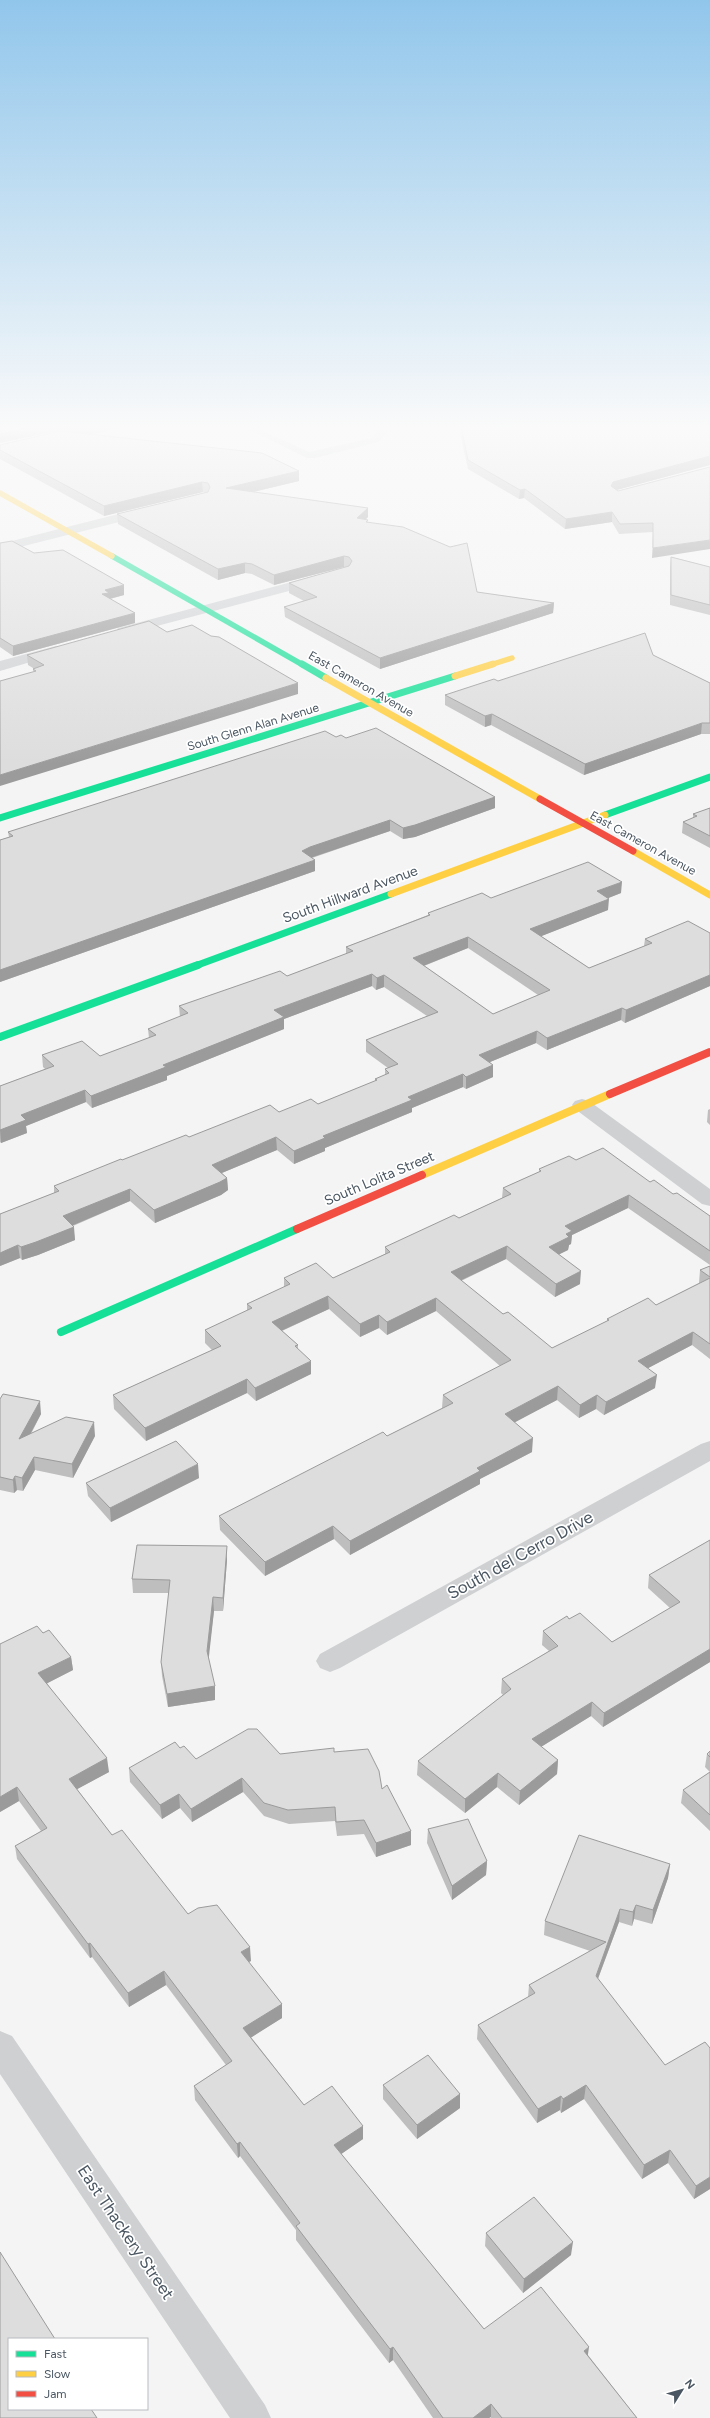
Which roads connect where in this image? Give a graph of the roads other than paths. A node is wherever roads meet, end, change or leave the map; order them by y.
1 (36, 539) edge
2 (81, 539) edge
3 (0, 548) edge
4 (330, 576) edge
5 (204, 609) junction
6 (106, 636) edge
7 (68, 647) edge
8 (512, 658) dead end
9 (0, 666) edge
10 (370, 703) junction
11 (710, 777) edge
12 (0, 818) edge
13 (583, 824) junction
14 (710, 895) edge
15 (0, 1037) edge
16 (710, 1052) edge
17 (582, 1105) junction
18 (710, 1199) edge
19 (61, 1332) dead end
20 (710, 1450) edge
21 (330, 1661) dead end
22 (0, 2046) edge
23 (252, 2418) edge

1 - 3 street
2 - 5 street, East Cameron Avenue
4 - 5 street
5 - 6 street
5 - 10 street, East Cameron Avenue
7 - 9 street
8 - 10 street, South Glenn Alan Avenue
10 - 12 street, South Glenn Alan Avenue
10 - 13 street, East Cameron Avenue
11 - 13 street, South Hillward Avenue
13 - 14 street, East Cameron Avenue
13 - 15 street, South Hillward Avenue
16 - 17 street, South Lolita Street
17 - 18 street
17 - 19 street, South Lolita Street
20 - 21 street, South del Cerro Drive
22 - 23 street, East Thackery Street

